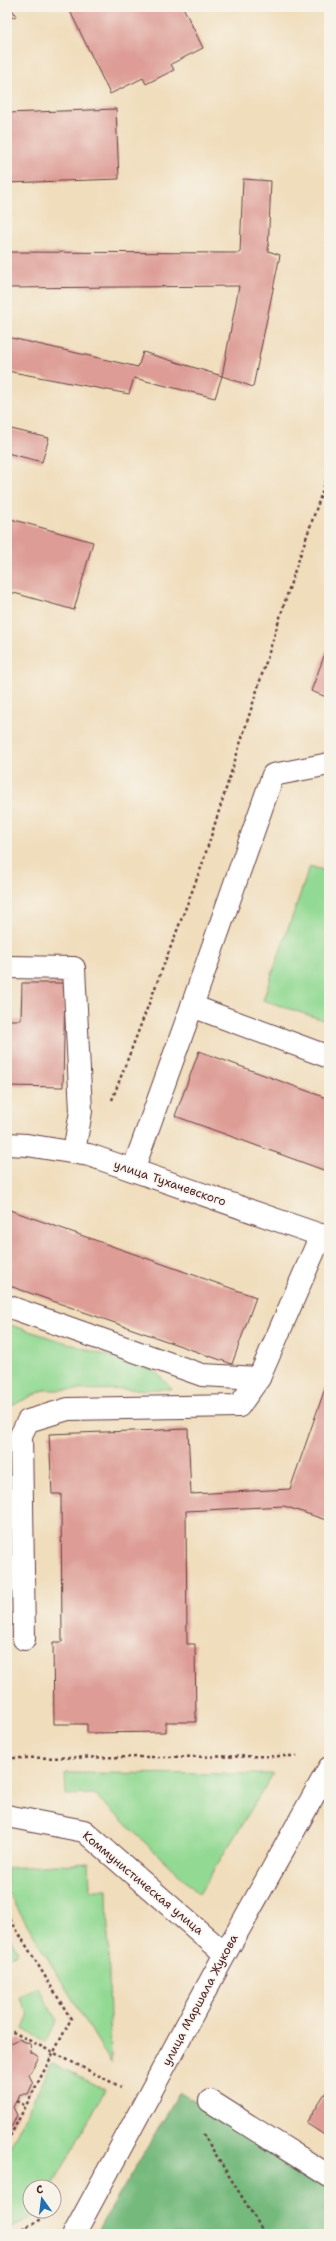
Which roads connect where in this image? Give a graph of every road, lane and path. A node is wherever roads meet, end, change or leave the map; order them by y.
1 (329, 472) edge
2 (329, 764) edge
3 (7, 967) edge
4 (192, 1006) junction
5 (329, 1057) edge
6 (110, 1103) dead end
7 (7, 1144) edge
8 (74, 1152) junction
9 (133, 1170) junction
10 (325, 1237) edge
11 (7, 1306) edge
12 (259, 1378) junction
13 (24, 1639) dead end
14 (297, 1756) dead end
15 (7, 1758) edge
16 (329, 1768) edge
17 (7, 1816) edge
18 (7, 1914) edge
19 (225, 1954) junction
20 (7, 2029) edge
21 (54, 2052) junction
22 (16, 2101) dead end
23 (146, 2101) junction
24 (210, 2101) dead end
25 (26, 2106) junction
26 (200, 2129) dead end
27 (7, 2142) edge
28 (329, 2176) edge
29 (42, 2219) edge
30 (10, 2234) edge
31 (74, 2234) edge
32 (265, 2234) edge

1 - 6 path
2 - 4 street
3 - 8 street
4 - 5 street
4 - 9 street
7 - 8 street, улица Тухачевского
8 - 9 street, улица Тухачевского
9 - 10 street, улица Тухачевского
10 - 12 street
11 - 12 street
12 - 13 street
14 - 15 path
16 - 19 street, улица Маршала Жукова
17 - 19 street, Коммунистическая улица
18 - 21 path
19 - 23 street, улица Маршала Жукова
20 - 21 path
21 - 23 path
21 - 25 path
22 - 25 path
23 - 31 street, улица Маршала Жукова
24 - 28 street
25 - 27 path
26 - 32 path
29 - 30 path

